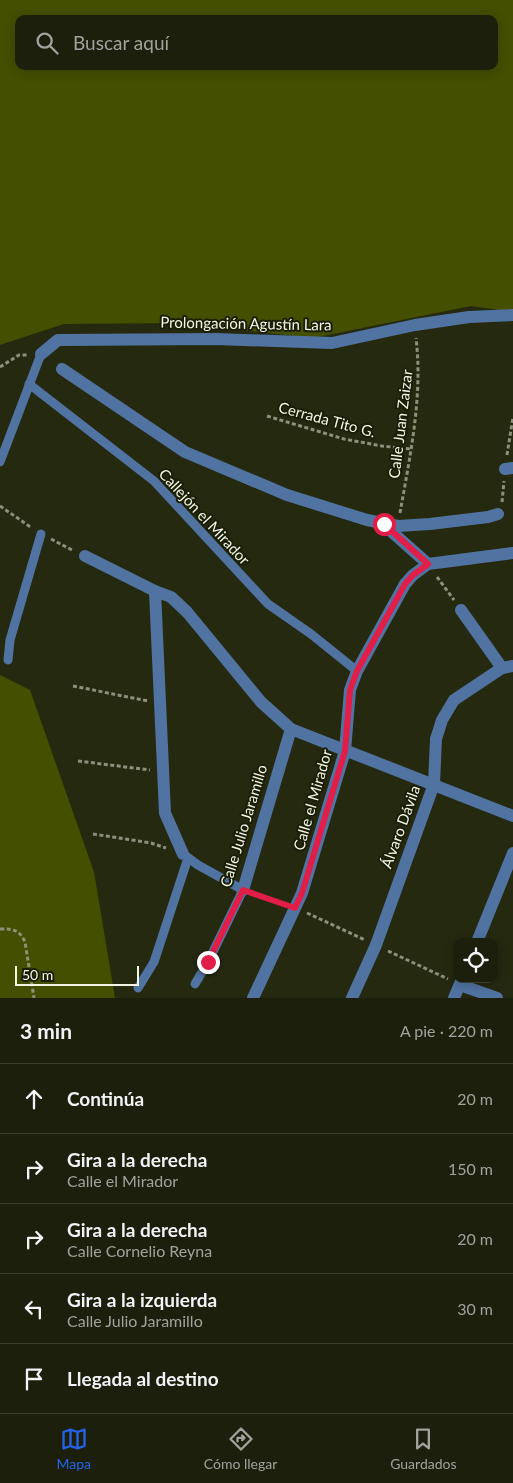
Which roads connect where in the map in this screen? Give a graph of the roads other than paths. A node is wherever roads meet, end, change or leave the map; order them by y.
1 (513, 315) edge
2 (41, 354) joint
3 (62, 369) dead end
4 (29, 384) junction
5 (0, 462) edge
6 (498, 514) dead end
7 (384, 524) junction
8 (41, 534) dead end
9 (513, 552) edge
10 (85, 556) dead end
11 (428, 564) junction
12 (155, 592) junction
13 (461, 610) road end
14 (8, 660) dead end
15 (508, 667) edge
16 (357, 671) junction
17 (291, 729) junction
18 (345, 751) junction
19 (434, 784) junction
20 (513, 816) edge
21 (513, 853) edge
22 (186, 856) junction
23 (243, 890) junction
24 (479, 938) edge
25 (461, 983) edge
26 (463, 983) edge
27 (196, 984) dead end
28 (138, 988) dead end
29 (253, 998) edge
30 (352, 998) edge
31 (454, 998) edge
32 (497, 998) edge

1 - 2 street, Prolongación Agustín Lara
2 - 4 lane
3 - 7 street
4 - 5 lane
4 - 16 lane, Callejón el Mirador
6 - 7 street
7 - 11 street
8 - 14 lane
9 - 11 street
10 - 12 street
11 - 16 street, Calle el Mirador
12 - 17 street
12 - 22 street
13 - 15 street
15 - 19 street, Álvaro Dávila
16 - 18 street, Calle el Mirador
17 - 18 street
17 - 23 street, Calle Julio Jaramillo
18 - 19 street
18 - 29 street, Calle el Mirador
19 - 20 street
19 - 30 street, Álvaro Dávila
21 - 24 street
22 - 23 lane
22 - 28 lane
23 - 27 lane, Calle Julio Jaramillo
25 - 31 street
26 - 32 street

